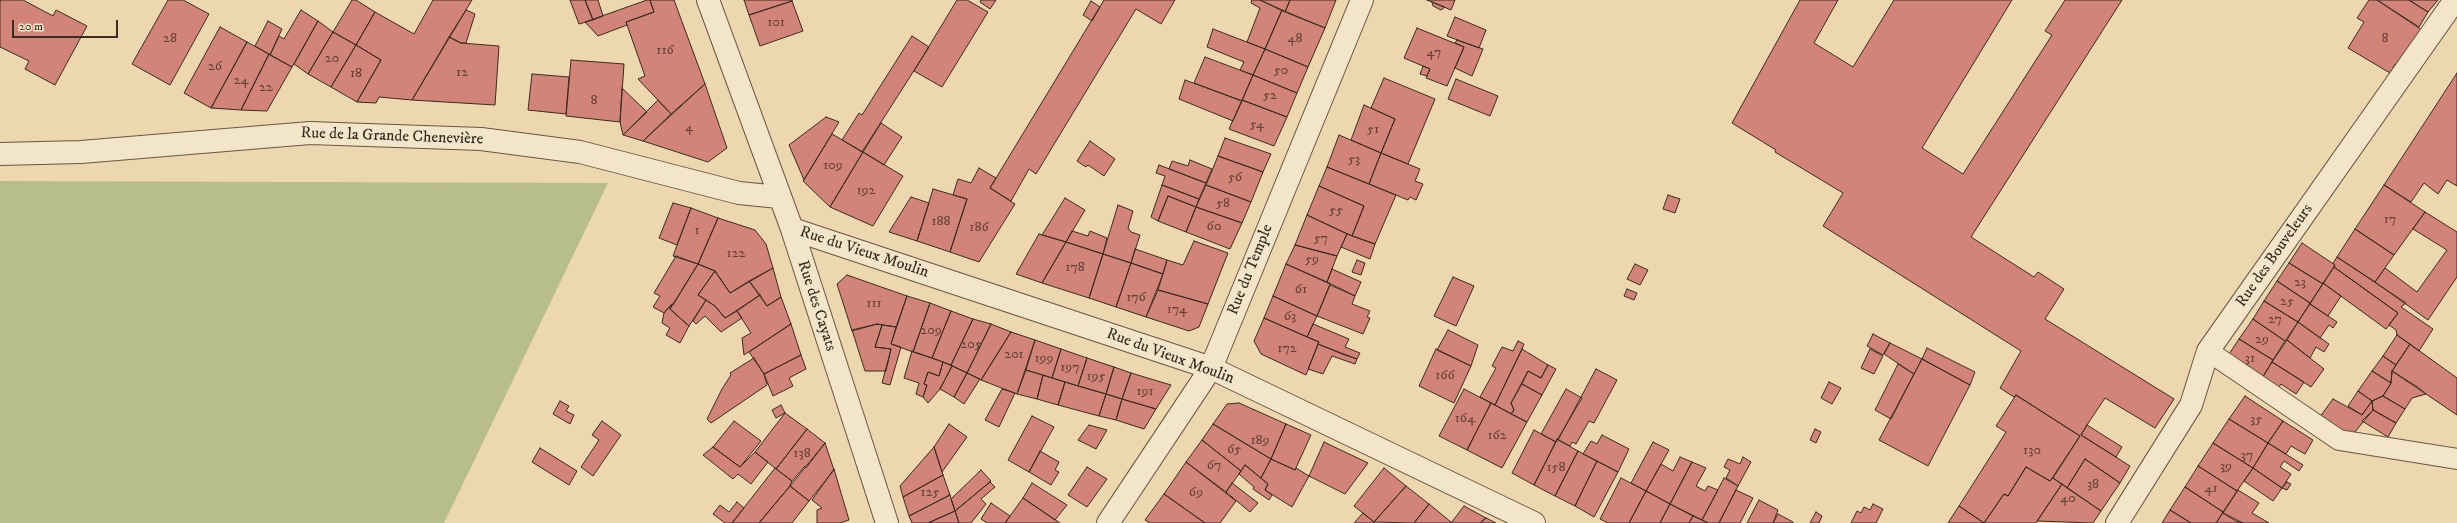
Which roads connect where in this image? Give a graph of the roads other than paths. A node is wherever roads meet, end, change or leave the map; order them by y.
1 (708, 0) edge
2 (1362, 0) edge
3 (2455, 0) edge
4 (0, 154) edge
5 (779, 197) junction
6 (792, 229) junction
7 (2208, 351) junction
8 (1210, 368) junction
9 (2457, 459) edge
10 (887, 523) edge
11 (1108, 523) edge
12 (1534, 523) edge
13 (2118, 523) edge

1 - 5 street, Rue des Cayats
2 - 8 street, Rue du Temple
3 - 7 street, Rue des Bouveleurs
4 - 5 street, Rue de la Grande Chenevière
5 - 6 street, Rue des Cayats
6 - 8 street, Rue du Vieux Moulin
6 - 10 street, Rue des Cayats
7 - 9 lane
7 - 13 street, Rue des Bouveleurs
8 - 11 street, Rue du Temple
8 - 12 street, Rue du Vieux Moulin

